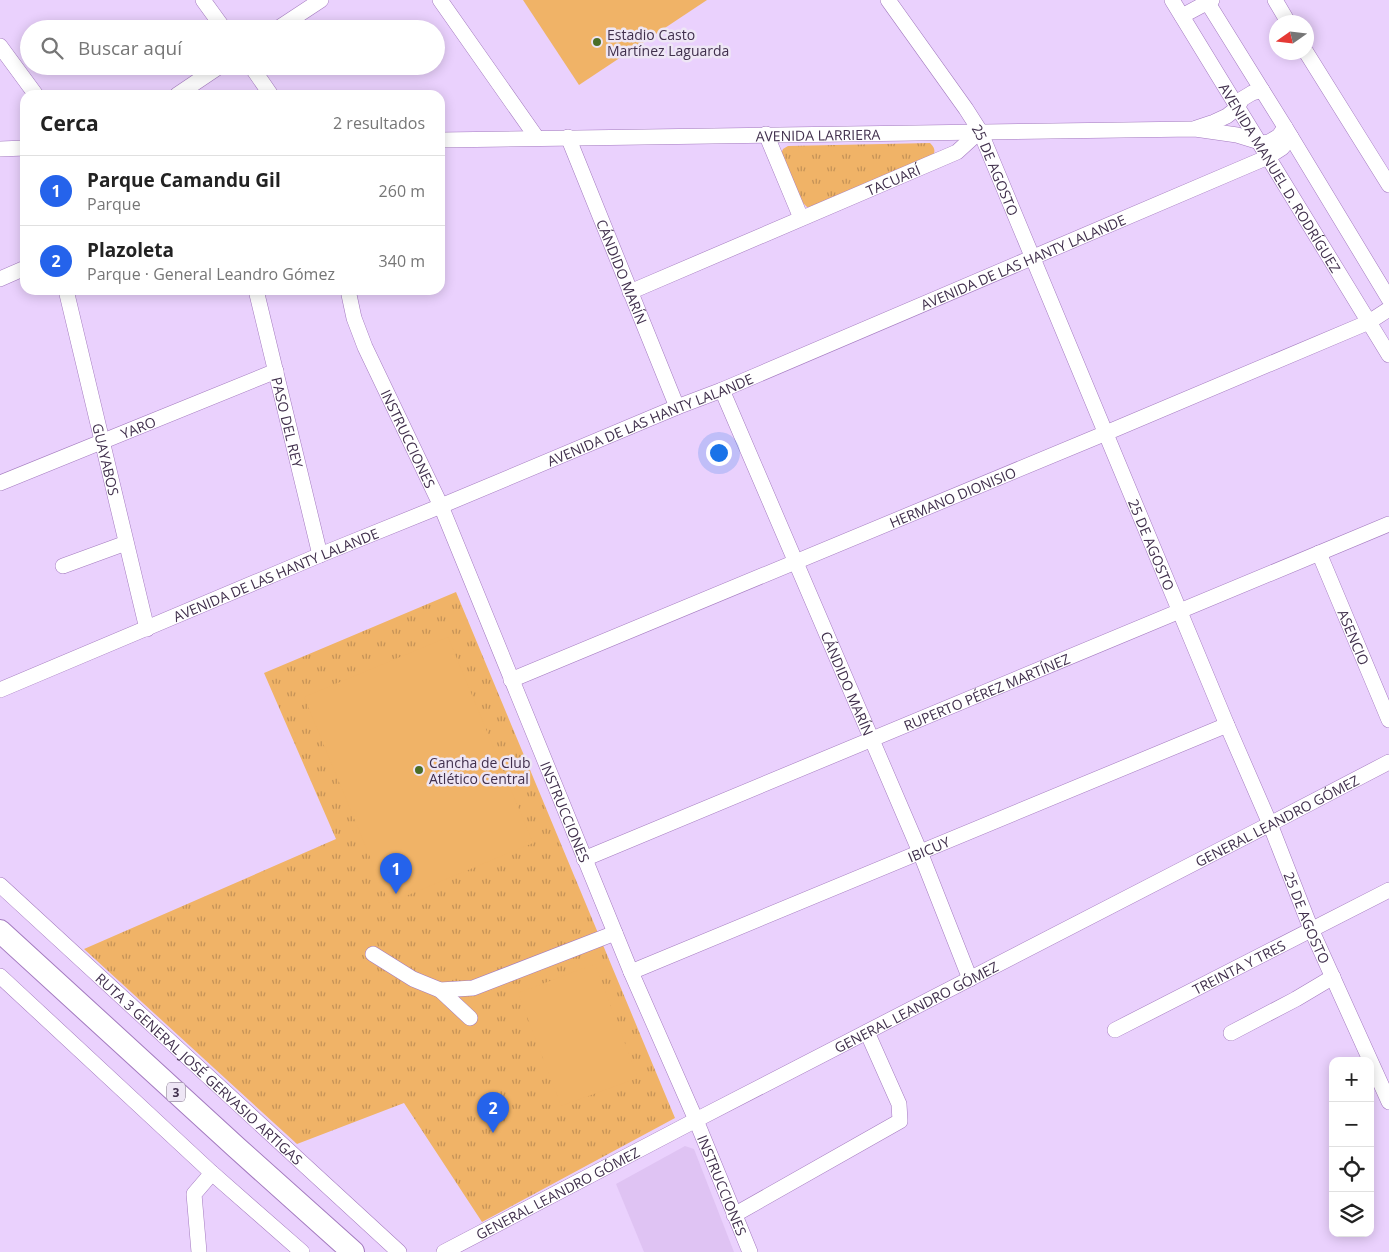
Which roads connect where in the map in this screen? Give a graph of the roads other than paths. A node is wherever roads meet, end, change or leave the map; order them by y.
1 (203, 0) edge
2 (321, 0) edge
3 (440, 0) edge
4 (888, 0) edge
5 (1172, 0) edge
6 (1275, 0) edge
7 (1208, 1) edge
8 (1284, 15) edge
9 (1182, 16) junction
10 (217, 20) edge
11 (291, 20) edge
12 (0, 46) edge
13 (1311, 60) edge
14 (20, 73) edge
15 (21, 75) edge
16 (207, 75) edge
17 (257, 75) edge
18 (32, 90) edge
19 (184, 90) edge
20 (268, 90) edge
21 (1262, 90) junction
22 (1237, 108) junction
23 (1195, 128) junction
24 (980, 131) junction
25 (1288, 132) junction
26 (766, 134) junction
27 (568, 137) junction
28 (537, 138) junction
29 (445, 140) edge
30 (1258, 141) junction
31 (20, 148) edge
32 (0, 149) edge
33 (1268, 157) junction
34 (1389, 185) edge
35 (801, 218) junction
36 (1033, 257) junction
37 (20, 270) edge
38 (0, 279) edge
39 (630, 292) junction
40 (67, 295) edge
41 (257, 295) edge
42 (349, 295) edge
43 (1389, 299) edge
44 (1389, 309) edge
45 (1368, 322) junction
46 (1389, 355) edge
47 (276, 371) junction
48 (722, 390) junction
49 (677, 407) junction
50 (1106, 433) junction
51 (102, 441) junction
52 (0, 484) edge
53 (441, 506) junction
54 (1389, 524) edge
55 (126, 543) junction
56 (1319, 553) junction
57 (320, 555) junction
58 (795, 562) junction
59 (63, 566) dead end
60 (1180, 611) junction
61 (147, 629) junction
62 (512, 680) junction
63 (0, 690) edge
64 (1389, 720) edge
65 (1227, 724) junction
66 (871, 740) junction
67 (1389, 762) edge
68 (1270, 824) junction
69 (920, 852) junction
70 (584, 859) junction
71 (0, 885) edge
72 (1389, 890) edge
73 (1312, 928) junction
74 (0, 931) edge
75 (615, 934) junction
76 (373, 954) dead end
77 (630, 972) junction
78 (0, 976) edge
79 (1333, 977) junction
80 (970, 979) junction
81 (440, 990) junction
82 (470, 1018) dead end
83 (1115, 1030) dead end
84 (867, 1032) junction
85 (1231, 1033) dead end
86 (1389, 1102) edge
87 (696, 1120) junction
88 (212, 1173) junction
89 (734, 1214) junction
90 (199, 1252) edge
91 (302, 1252) edge
92 (353, 1252) edge
93 (399, 1252) edge
94 (444, 1252) edge
95 (750, 1252) edge

1 - 10 street
2 - 11 street
3 - 28 street
4 - 24 street, 25 DE AGOSTO
5 - 9 street, AVENIDA MANUEL D. RODRÍGUEZ
6 - 8 street
7 - 9 street
7 - 21 street
9 - 22 street, AVENIDA MANUEL D. RODRÍGUEZ
12 - 14 street
13 - 34 street
15 - 18 street
16 - 19 street
17 - 20 street
21 - 22 street, AVENIDA LARRIERA
21 - 25 street
22 - 23 street, AVENIDA LARRIERA
22 - 30 street, AVENIDA MANUEL D. RODRÍGUEZ
23 - 24 street, AVENIDA LARRIERA
23 - 30 street, AVENIDA LARRIERA
24 - 26 street, AVENIDA LARRIERA
24 - 35 street, TACUARÍ
24 - 36 street, 25 DE AGOSTO
25 - 30 street
25 - 33 street, AVENIDA DE LAS HANTY LALANDE
25 - 43 street
26 - 27 street, AVENIDA LARRIERA
26 - 35 street
27 - 28 street, AVENIDA LARRIERA
27 - 39 street, CÁNDIDO MARÍN
28 - 29 street, AVENIDA LARRIERA
30 - 33 street, AVENIDA MANUEL D. RODRÍGUEZ
31 - 32 street
33 - 36 street, AVENIDA DE LAS HANTY LALANDE
33 - 45 street, AVENIDA MANUEL D. RODRÍGUEZ
35 - 39 street, TACUARÍ
36 - 48 street, AVENIDA DE LAS HANTY LALANDE
36 - 50 street, 25 DE AGOSTO
37 - 38 street
39 - 49 street, CÁNDIDO MARÍN
40 - 51 street, GUAYABOS
41 - 47 street, PASO DEL REY
42 - 53 street, INSTRUCCIONES
44 - 45 street, HERMANO DIONISIO
45 - 46 street, AVENIDA MANUEL D. RODRÍGUEZ
45 - 50 street, HERMANO DIONISIO
47 - 51 street, YARO
47 - 57 street, PASO DEL REY
48 - 49 street, AVENIDA DE LAS HANTY LALANDE
48 - 58 street, CÁNDIDO MARÍN
49 - 53 street, AVENIDA DE LAS HANTY LALANDE
50 - 58 street, HERMANO DIONISIO
50 - 60 street, 25 DE AGOSTO
51 - 52 street, YARO
51 - 55 street, GUAYABOS
53 - 57 street, AVENIDA DE LAS HANTY LALANDE
53 - 62 street, INSTRUCCIONES
54 - 56 street, RUPERTO PÉREZ MARTÍNEZ
55 - 59 street
55 - 61 street, GUAYABOS
56 - 60 street, RUPERTO PÉREZ MARTÍNEZ
56 - 64 street, ASENCIO
57 - 61 street, AVENIDA DE LAS HANTY LALANDE
58 - 62 street, HERMANO DIONISIO
58 - 66 street, CÁNDIDO MARÍN
60 - 65 street, 25 DE AGOSTO
60 - 66 street, RUPERTO PÉREZ MARTÍNEZ
61 - 63 street, AVENIDA DE LAS HANTY LALANDE
62 - 70 street, INSTRUCCIONES
65 - 68 street, 25 DE AGOSTO
65 - 69 street, IBICUY
66 - 69 street, CÁNDIDO MARÍN
66 - 70 street, RUPERTO PÉREZ MARTÍNEZ
67 - 68 street, GENERAL LEANDRO GÓMEZ
68 - 73 street, 25 DE AGOSTO
68 - 80 street, GENERAL LEANDRO GÓMEZ
69 - 77 street, IBICUY
69 - 80 street, CÁNDIDO MARÍN
70 - 75 street, INSTRUCCIONES
71 - 93 street, RUTA 3 GENERAL JOSÉ GERVASIO ARTIGAS
72 - 73 street, TREINTA Y TRES
73 - 79 street, 25 DE AGOSTO
73 - 83 street, TREINTA Y TRES
74 - 92 highway, 3
75 - 77 street, INSTRUCCIONES
75 - 81 street
76 - 81 street
77 - 87 street, INSTRUCCIONES
78 - 88 street
79 - 85 street
79 - 86 street, 25 DE AGOSTO
80 - 84 street, GENERAL LEANDRO GÓMEZ
81 - 82 street
84 - 87 street, GENERAL LEANDRO GÓMEZ
84 - 89 street
87 - 89 street, INSTRUCCIONES
87 - 94 street, GENERAL LEANDRO GÓMEZ
88 - 90 street
88 - 91 street
89 - 95 street, INSTRUCCIONES

